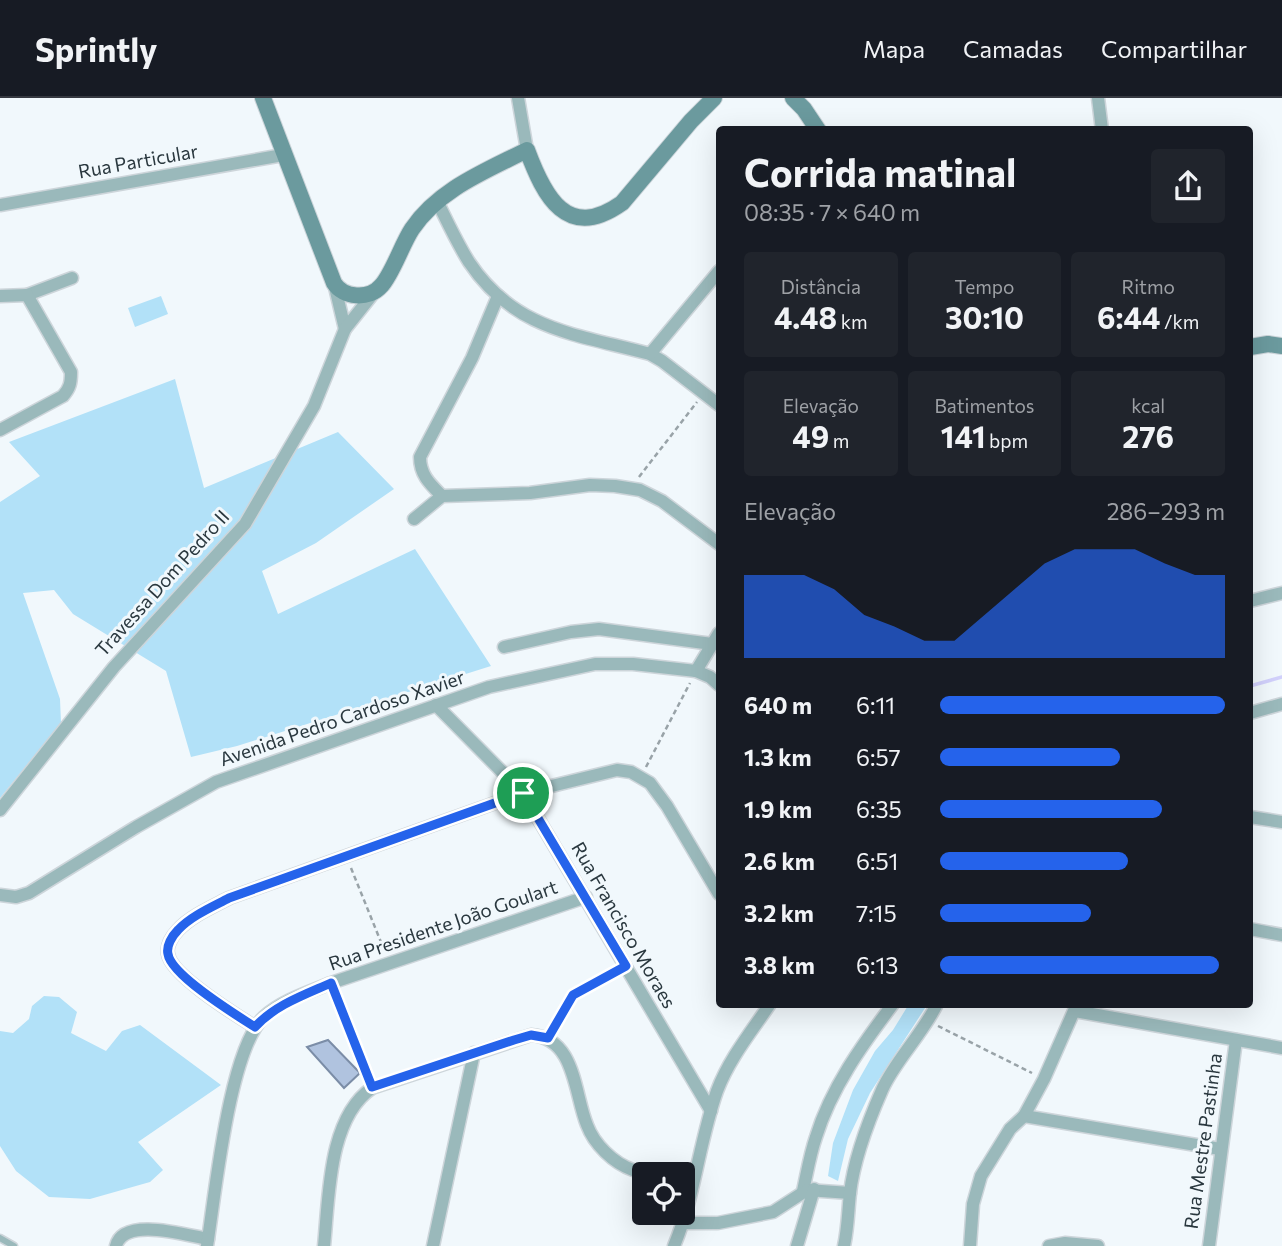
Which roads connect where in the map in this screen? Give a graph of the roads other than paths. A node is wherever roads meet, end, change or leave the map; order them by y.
1 (263, 98) edge
2 (518, 98) edge
3 (714, 98) edge
4 (793, 98) edge
5 (1098, 98) edge
6 (815, 126) edge
7 (1102, 126) edge
8 (527, 150) junction
9 (284, 155) junction
10 (437, 201) junction
11 (0, 205) edge
12 (716, 275) edge
13 (72, 278) dead end
14 (334, 283) junction
15 (376, 290) junction
16 (27, 295) junction
17 (0, 296) edge
18 (498, 296) junction
19 (345, 329) junction
20 (1253, 346) edge
21 (1282, 346) edge
22 (650, 354) junction
23 (716, 403) edge
24 (0, 430) edge
25 (442, 496) junction
26 (414, 519) dead end
27 (716, 542) edge
28 (1282, 593) edge
29 (1253, 600) edge
30 (716, 638) edge
31 (504, 647) dead end
32 (696, 671) junction
33 (716, 682) edge
34 (1282, 704) edge
35 (436, 705) junction
36 (1253, 712) edge
37 (523, 793) junction
38 (0, 810) edge
39 (1253, 817) edge
40 (1282, 822) edge
41 (716, 889) edge
42 (0, 895) edge
43 (586, 897) junction
44 (1253, 929) edge
45 (1282, 934) edge
46 (767, 1008) edge
47 (889, 1008) edge
48 (935, 1008) edge
49 (1076, 1008) edge
50 (255, 1027) junction
51 (1236, 1040) junction
52 (1282, 1048) edge
53 (474, 1053) junction
54 (711, 1111) junction
55 (1024, 1116) junction
56 (1220, 1149) junction
57 (693, 1162) edge
58 (632, 1169) edge
59 (809, 1190) junction
60 (850, 1193) junction
61 (695, 1223) edge
62 (683, 1225) edge
63 (0, 1238) edge
64 (117, 1242) edge
65 (207, 1243) edge
66 (14, 1246) edge
67 (324, 1246) edge
68 (433, 1246) edge
69 (674, 1246) edge
70 (797, 1246) edge
71 (844, 1246) edge
72 (970, 1246) edge
73 (1049, 1246) edge
74 (1098, 1246) edge
75 (1209, 1246) edge

1 - 9 street
2 - 8 street
3 - 8 street
4 - 6 street
5 - 7 street
8 - 10 street, Travessa Dom Pedro II
9 - 11 street, Rua Particular
9 - 14 street
10 - 15 street, Travessa Dom Pedro II
10 - 18 street
12 - 22 street
13 - 16 street
14 - 15 street
14 - 19 street
15 - 19 street, Travessa Dom Pedro II
16 - 17 street
16 - 24 street
18 - 22 street
18 - 25 street
19 - 38 street, Travessa Dom Pedro II
20 - 21 street
22 - 23 street
25 - 26 street
25 - 27 street
28 - 29 street
30 - 31 street
30 - 32 street
32 - 33 street, Avenida Pedro Cardoso Xavier
32 - 35 street, Avenida Pedro Cardoso Xavier
34 - 36 street
35 - 37 street, Rua Francisco Moraes
35 - 42 street, Avenida Pedro Cardoso Xavier
37 - 41 street
37 - 43 street, Rua Francisco Moraes
37 - 50 street
39 - 40 street
43 - 50 street, Rua Presidente João Goulart
43 - 54 street, Rua Francisco Moraes
44 - 45 street
46 - 54 street
47 - 59 street
48 - 60 street
49 - 51 street
49 - 55 street
50 - 65 street, Rua Presidente João Goulart
51 - 52 street
51 - 56 street, Rua Mestre Pastinha
53 - 58 street
53 - 67 street
53 - 68 street
54 - 57 street
55 - 56 street
55 - 72 street
56 - 75 street, Rua Mestre Pastinha
59 - 60 street
59 - 61 street
59 - 70 street
60 - 71 street
62 - 69 street
63 - 66 lane
64 - 65 street
73 - 74 street

